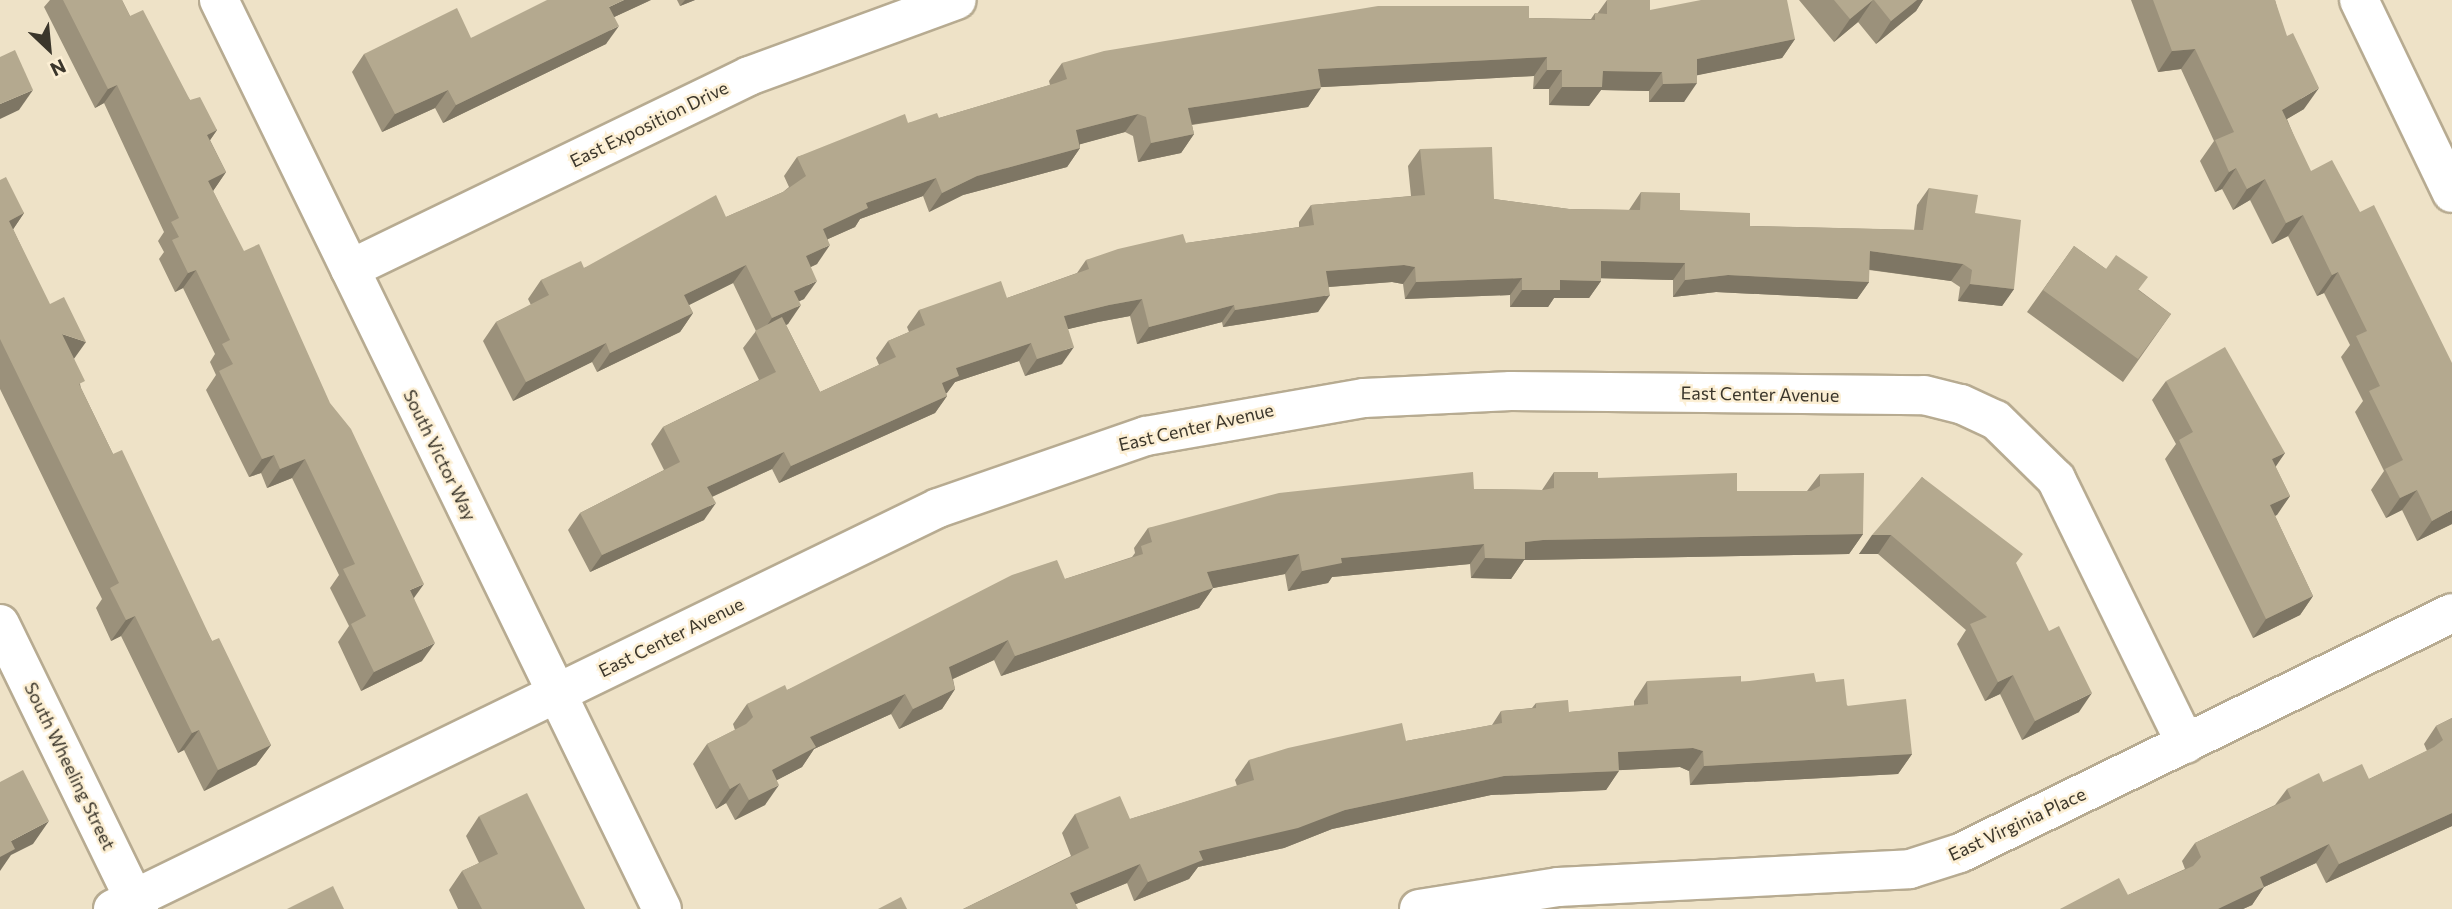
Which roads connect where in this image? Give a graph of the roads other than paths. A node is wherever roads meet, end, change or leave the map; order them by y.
1 (219, 0) edge
2 (957, 0) edge
3 (2359, 0) edge
4 (2452, 192) edge
5 (350, 269) junction
6 (2452, 614) edge
7 (0, 624) edge
8 (556, 693) junction
9 (2186, 744) junction
10 (129, 906) edge
11 (662, 909) edge
12 (1419, 909) edge

1 - 5 street, South Victor Way
2 - 5 street, East Exposition Drive
3 - 4 street
5 - 8 street, South Victor Way
6 - 9 street, East Virginia Place
7 - 10 street, South Wheeling Street
8 - 9 street, East Center Avenue
8 - 10 street, East Center Avenue
8 - 11 street, South Victor Way
9 - 12 street, East Virginia Place

